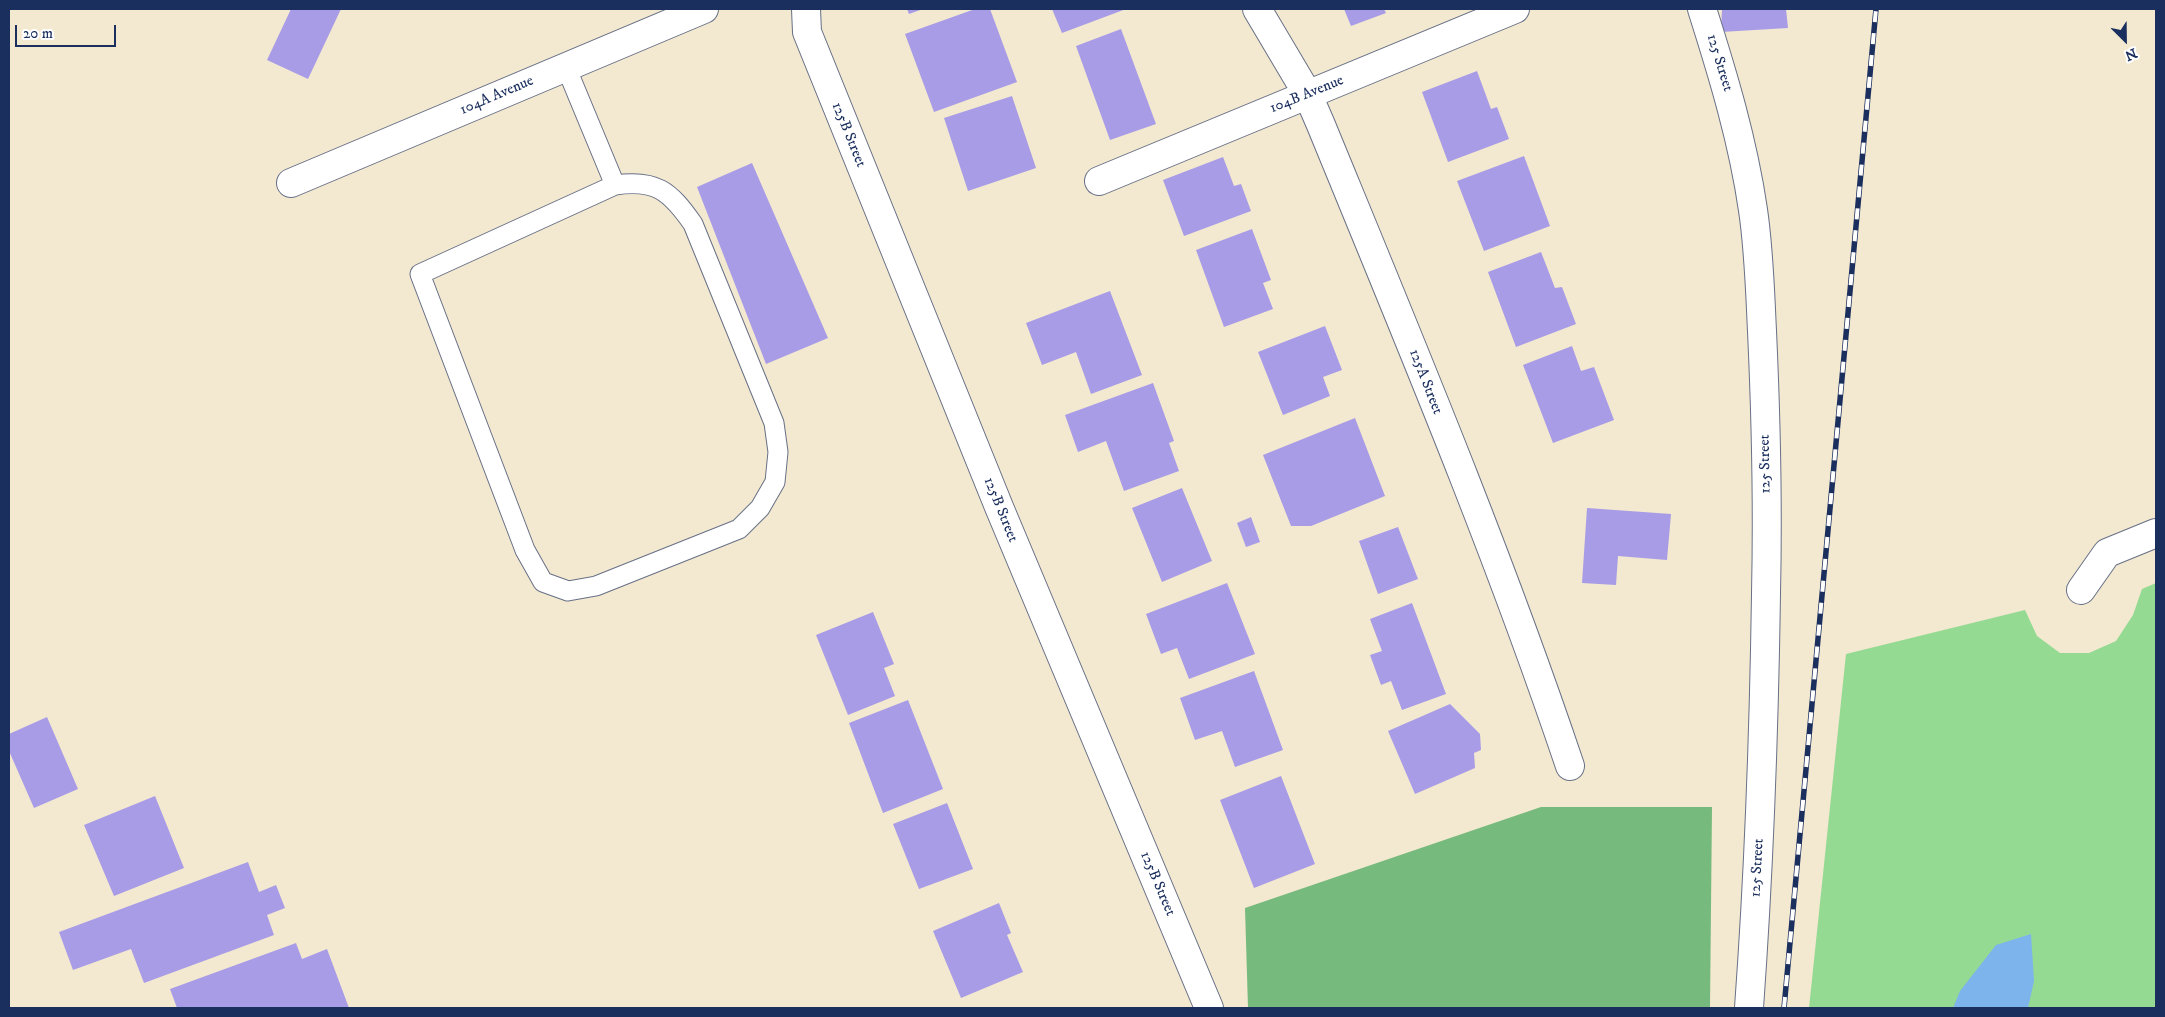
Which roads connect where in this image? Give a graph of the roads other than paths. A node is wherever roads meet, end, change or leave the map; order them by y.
1 (704, 9) edge
2 (806, 9) edge
3 (1257, 9) edge
4 (1515, 9) edge
5 (1702, 9) edge
6 (566, 67) junction
7 (1308, 95) junction
8 (1099, 181) dead end
9 (291, 183) dead end
10 (615, 185) junction
11 (2156, 533) edge
12 (2081, 590) dead end
13 (1570, 766) dead end
14 (1209, 1008) edge
15 (1749, 1008) edge

1 - 6 street, 104A Avenue
2 - 14 street, 125B Street
3 - 7 street, 125A Street
4 - 7 street, 104B Avenue
5 - 15 street, 125 Street
6 - 9 street, 104A Avenue
6 - 10 lane
7 - 8 street, 104B Avenue
7 - 13 street, 125A Street
10 - 10 lane
11 - 12 street

